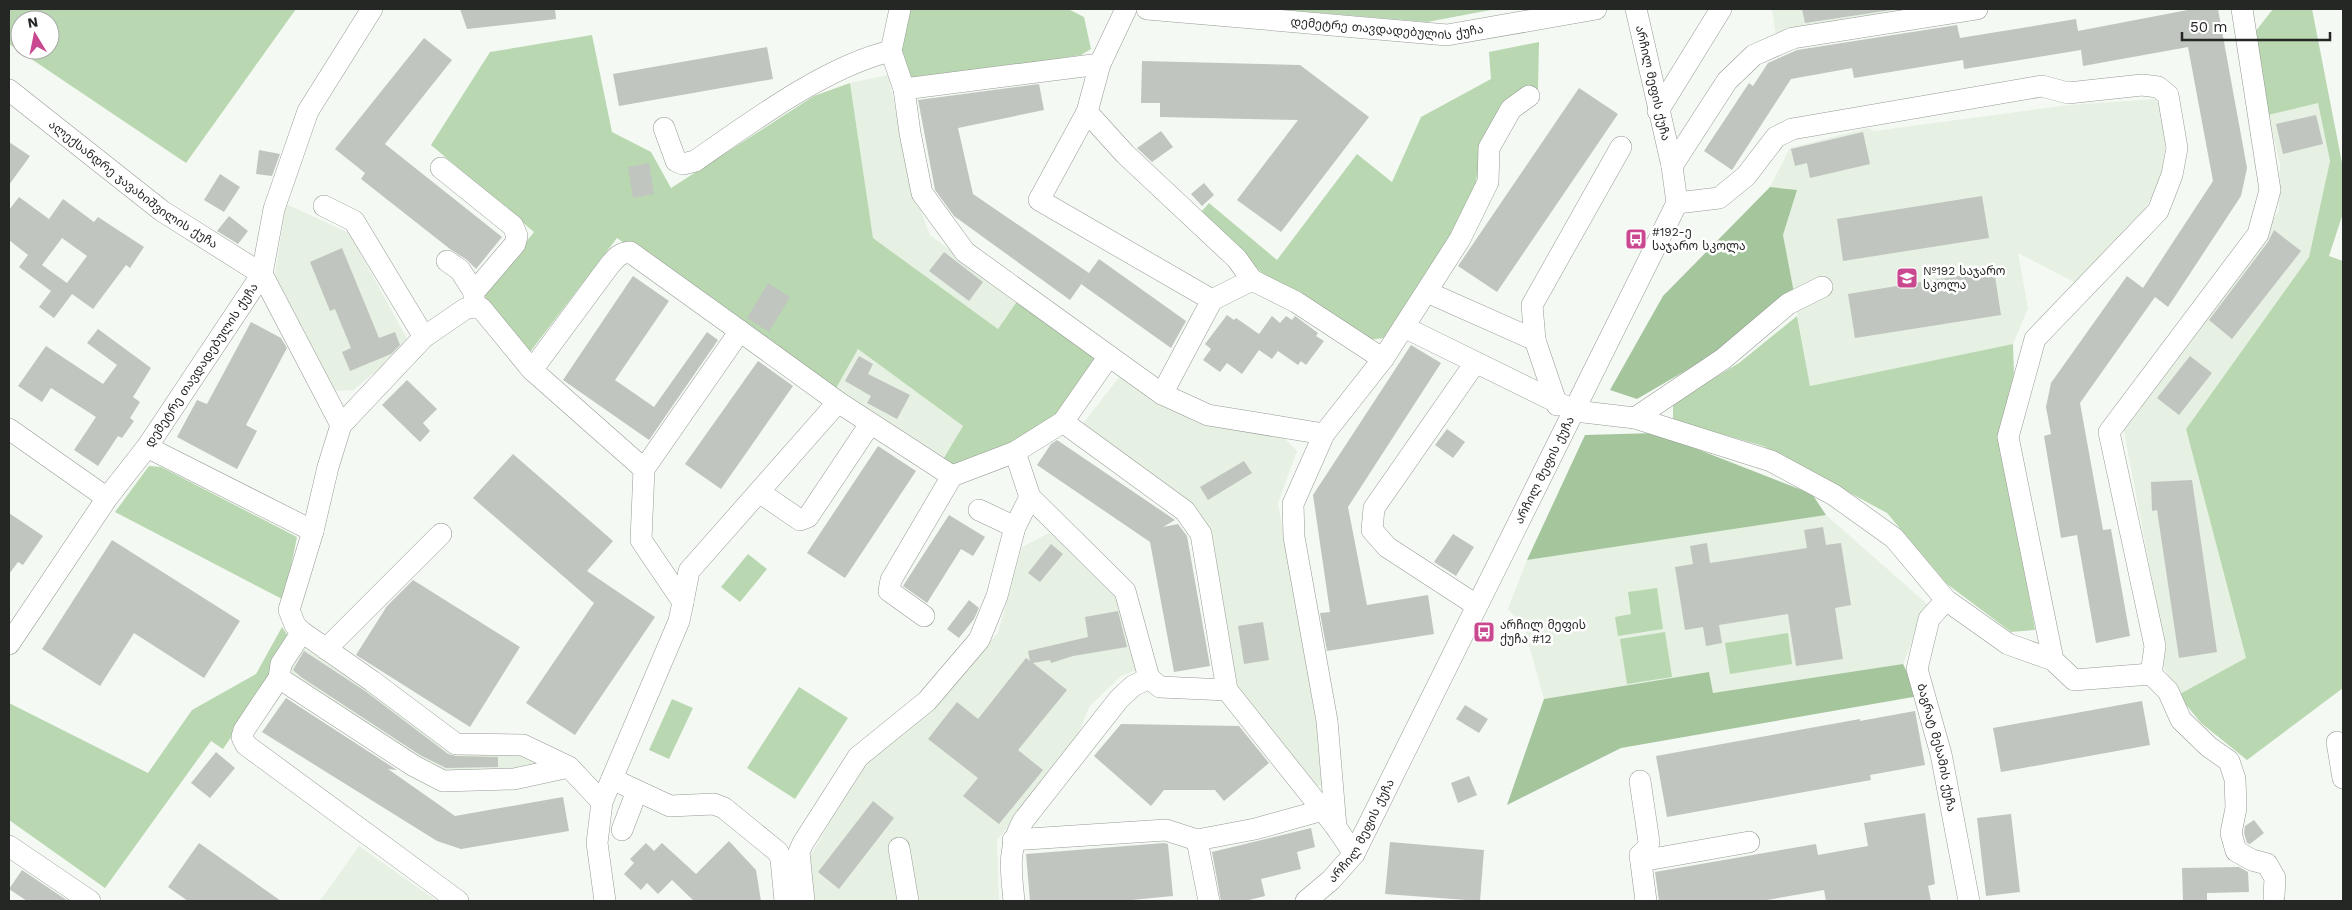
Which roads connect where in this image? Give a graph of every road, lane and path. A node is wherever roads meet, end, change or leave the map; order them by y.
1 (372, 9) edge
2 (900, 9) edge
3 (1126, 9) edge
4 (1155, 9) edge
5 (1592, 9) edge
6 (1636, 9) edge
7 (1722, 9) edge
8 (1977, 9) edge
9 (2242, 9) edge
10 (891, 50) junction
11 (1100, 64) junction
12 (904, 89) junction
13 (9, 90) edge
14 (1529, 96) dead end
15 (1658, 111) junction
16 (1087, 112) junction
17 (664, 128) dead end
18 (1621, 147) dead end
19 (1672, 166) junction
20 (442, 168) dead end
21 (1678, 202) junction
22 (324, 206) dead end
23 (447, 261) dead end
24 (262, 274) junction
25 (1252, 280) junction
26 (1822, 287) dead end
27 (1427, 292) junction
28 (474, 299) junction
29 (1212, 300) junction
30 (1404, 327) junction
31 (740, 331) junction
32 (424, 337) junction
33 (1535, 340) junction
34 (1109, 356) junction
35 (1383, 359) junction
36 (1475, 363) junction
37 (532, 370) junction
38 (1162, 394) junction
39 (838, 402) junction
40 (1566, 408) junction
41 (1635, 418) junction
42 (1063, 422) junction
43 (870, 424) junction
44 (341, 426) junction
45 (9, 429) edge
46 (1324, 434) junction
47 (147, 447) junction
48 (1015, 452) junction
49 (644, 469) junction
50 (952, 476) junction
51 (758, 492) junction
52 (1030, 497) junction
53 (107, 498) junction
54 (979, 510) dead end
55 (1015, 527) junction
56 (314, 531) junction
57 (441, 534) dead end
58 (1946, 600) junction
59 (683, 602) junction
60 (1476, 605) junction
61 (924, 616) dead end
62 (302, 632) junction
63 (9, 644) edge
64 (326, 649) junction
65 (2053, 660) junction
66 (2151, 674) junction
67 (279, 678) junction
68 (1149, 678) junction
69 (1228, 690) junction
70 (2337, 742) dead end
71 (570, 767) junction
72 (2343, 778) edge
73 (612, 779) junction
74 (1640, 781) dead end
75 (637, 791) junction
76 (602, 802) junction
77 (1323, 810) junction
78 (1336, 827) junction
79 (622, 830) dead end
80 (1013, 840) junction
81 (1197, 840) junction
82 (1749, 842) dead end
83 (9, 846) edge
84 (899, 848) dead end
85 (1354, 854) junction
86 (1640, 861) junction
87 (2274, 896) dead end
88 (1318, 898) edge
89 (90, 901) edge
90 (458, 901) edge
91 (605, 901) edge
92 (786, 901) edge
93 (804, 901) edge
94 (908, 901) edge
95 (1014, 901) edge
96 (1210, 901) edge
97 (1646, 901) edge
98 (1969, 901) edge

1 - 24 street, დემეტრე თავდადებულის ქუჩა
2 - 10 street
3 - 11 street
4 - 5 street, დემეტრე თავდადებულის ქუჩა
6 - 15 street, არჩილ მეფის ქუჩა
7 - 15 street
8 - 19 street
9 - 66 street
10 - 12 street
10 - 17 street
11 - 12 street
11 - 16 street
12 - 34 street
13 - 24 street, ალექსანდრე ჯავახიშვილის ქუჩა
14 - 27 street
15 - 19 street, არჩილ მეფის ქუჩა
16 - 25 street
16 - 29 street
18 - 33 street
19 - 21 street, არჩილ მეფის ქუჩა
20 - 28 street
21 - 40 street, არჩილ მეფის ქუჩა
21 - 65 street
22 - 32 street
23 - 28 street
24 - 44 street
24 - 47 street, დემეტრე თავდადებულის ქუჩა
25 - 29 street
25 - 35 street
26 - 41 street
27 - 30 street
27 - 33 street
28 - 32 street
28 - 37 street
29 - 38 street
30 - 35 street
30 - 36 street
31 - 37 street
31 - 39 street
31 - 49 street
32 - 44 street
33 - 40 street
34 - 38 street
34 - 42 street
35 - 46 street
36 - 40 street
36 - 60 street
37 - 49 street
38 - 46 street
39 - 43 street
39 - 51 street
40 - 41 street
40 - 60 street, არჩილ მეფის ქუჩა
41 - 58 street
42 - 48 street
42 - 69 street
43 - 50 street
43 - 51 street
44 - 56 street
45 - 53 street
46 - 78 street
47 - 53 street, დემეტრე თავდადებულის ქუჩა
47 - 56 street
48 - 50 street
48 - 52 street
49 - 59 street
50 - 61 street
51 - 59 street
52 - 55 street
52 - 68 street
53 - 63 street, დემეტრე თავდადებულის ქუჩა
54 - 55 street
55 - 93 street
56 - 62 street
57 - 64 street
58 - 65 street
58 - 98 street, ბაგრატ მესამის ქუჩა
59 - 73 street
60 - 85 street, არჩილ მეფის ქუჩა
62 - 64 street
62 - 67 street
64 - 71 street
65 - 66 street
66 - 87 street
67 - 71 street
67 - 90 street
68 - 69 street
68 - 80 street
69 - 77 street
70 - 72 street
71 - 76 street
73 - 75 street
73 - 76 street
74 - 86 street
75 - 79 street
75 - 92 street
76 - 91 street
77 - 78 street
77 - 81 street
78 - 85 street
80 - 81 street
80 - 95 street
81 - 96 street
82 - 86 street
83 - 89 street
84 - 94 street
85 - 88 street, არჩილ მეფის ქუჩა
86 - 97 street

